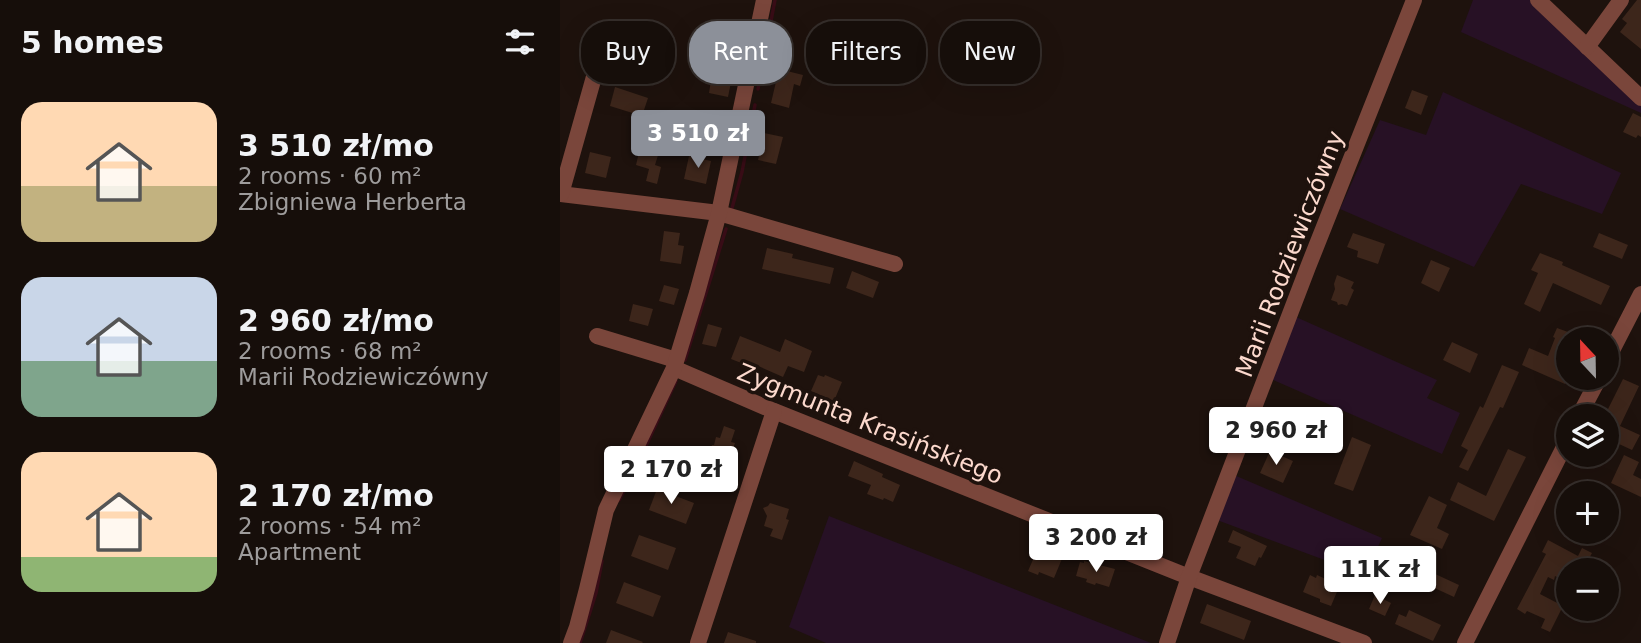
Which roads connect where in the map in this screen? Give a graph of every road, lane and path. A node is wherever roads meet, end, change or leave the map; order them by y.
1 (764, 0) edge
2 (1414, 0) edge
3 (1538, 0) edge
4 (1621, 0) edge
5 (1587, 47) junction
6 (592, 84) edge
7 (1641, 98) edge
8 (561, 194) edge
9 (719, 213) junction
10 (895, 264) dead end
11 (1641, 294) edge
12 (597, 336) dead end
13 (1619, 337) edge
14 (675, 364) junction
15 (774, 411) junction
16 (1556, 463) edge
17 (1189, 577) junction
18 (570, 643) edge
19 (698, 643) edge
20 (1167, 643) edge
21 (1364, 643) edge
22 (1465, 643) edge

1 - 9 street
2 - 17 street, Marii Rodziewiczówny
3 - 5 street
4 - 5 street
5 - 7 street
6 - 8 street
8 - 9 street
9 - 10 street
9 - 14 street
11 - 13 street
12 - 14 street, Zygmunta Krasińskiego
14 - 15 street, Zygmunta Krasińskiego
14 - 18 street
15 - 17 street, Zygmunta Krasińskiego
15 - 19 street
16 - 22 street
17 - 20 street, Marii Rodziewiczówny
17 - 21 street, Zygmunta Krasińskiego

